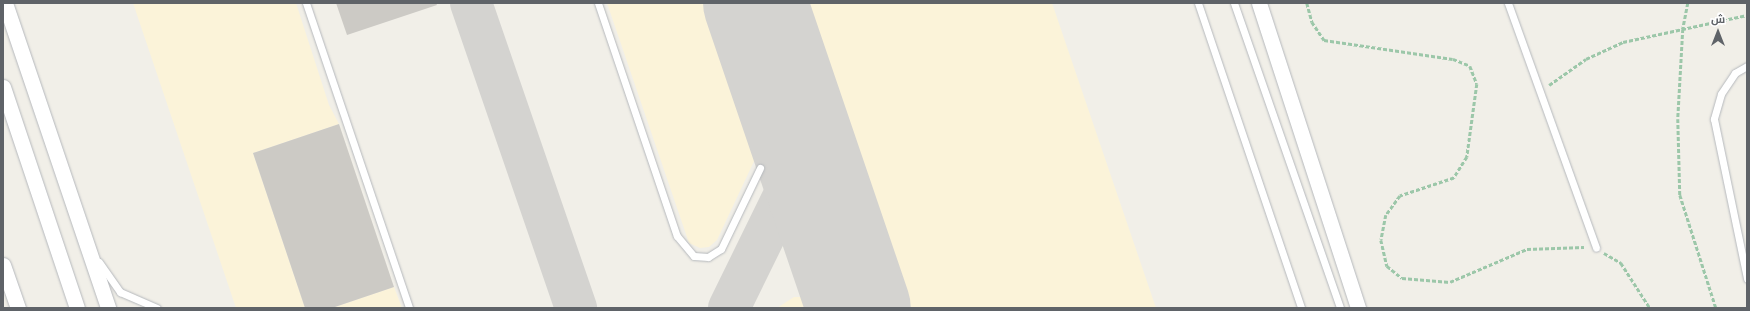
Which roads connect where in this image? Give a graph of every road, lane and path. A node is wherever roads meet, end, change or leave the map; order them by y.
1 (5, 3) edge
2 (306, 3) edge
3 (598, 3) edge
4 (1198, 3) edge
5 (1234, 3) edge
6 (1259, 3) edge
7 (1307, 3) edge
8 (1508, 3) edge
9 (1688, 3) edge
10 (1747, 14) edge
11 (1683, 29) junction
12 (1747, 66) edge
13 (3, 87) edge
14 (1540, 91) junction
15 (760, 168) dead end
16 (85, 240) junction
17 (1596, 248) junction
18 (3, 265) edge
19 (1747, 279) edge
20 (18, 308) edge
21 (78, 308) edge
22 (108, 308) edge
23 (157, 308) edge
24 (409, 308) edge
25 (1301, 308) edge
26 (1340, 308) edge
27 (1358, 308) edge
28 (1650, 308) edge
29 (1716, 308) edge

1 - 16 street
2 - 24 lane
3 - 15 lane
4 - 25 lane
5 - 26 lane
6 - 27 street
7 - 17 path
8 - 14 lane
9 - 11 path
10 - 11 path
11 - 14 path
11 - 29 path
12 - 19 lane
13 - 21 street
14 - 17 lane
16 - 22 street
16 - 23 lane
17 - 28 path
18 - 20 street

